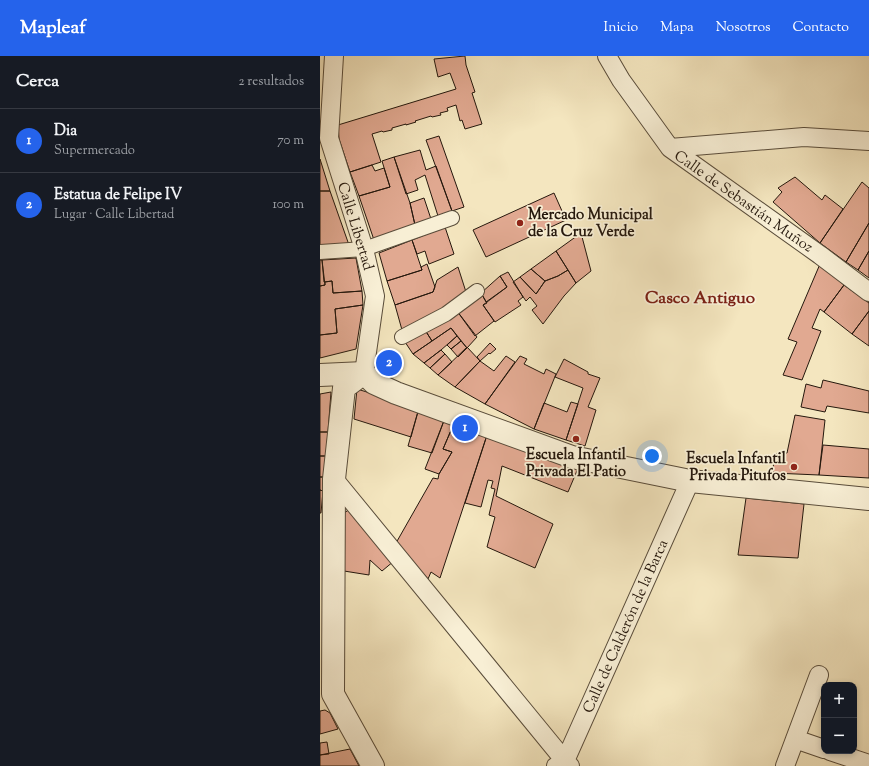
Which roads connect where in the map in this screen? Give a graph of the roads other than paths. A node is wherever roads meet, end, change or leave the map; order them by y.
1 (334, 56) edge
2 (607, 56) edge
3 (869, 141) edge
4 (670, 148) junction
5 (452, 218) dead end
6 (364, 249) junction
7 (320, 252) edge
8 (476, 291) dead end
9 (869, 292) edge
10 (402, 338) dead end
11 (364, 373) junction
12 (320, 375) edge
13 (334, 479) junction
14 (690, 481) junction
15 (869, 499) edge
16 (819, 675) dead end
17 (327, 696) edge
18 (795, 739) junction
19 (821, 748) edge
20 (839, 754) edge
21 (563, 764) edge
22 (869, 764) edge
23 (373, 766) edge
24 (785, 766) edge

1 - 6 street, Calle Libertad
2 - 4 street, Calle de Sebastián Muñoz
3 - 4 street
4 - 9 street, Calle de Sebastián Muñoz
5 - 6 street
6 - 7 street
6 - 11 street, Calle Libertad
8 - 10 street
11 - 12 street
11 - 13 street
11 - 14 street
13 - 17 street
13 - 21 street
14 - 15 street
14 - 21 street, Calle de Calderón de la Barca
16 - 18 street
17 - 23 street
18 - 19 street
18 - 24 street
20 - 22 street

